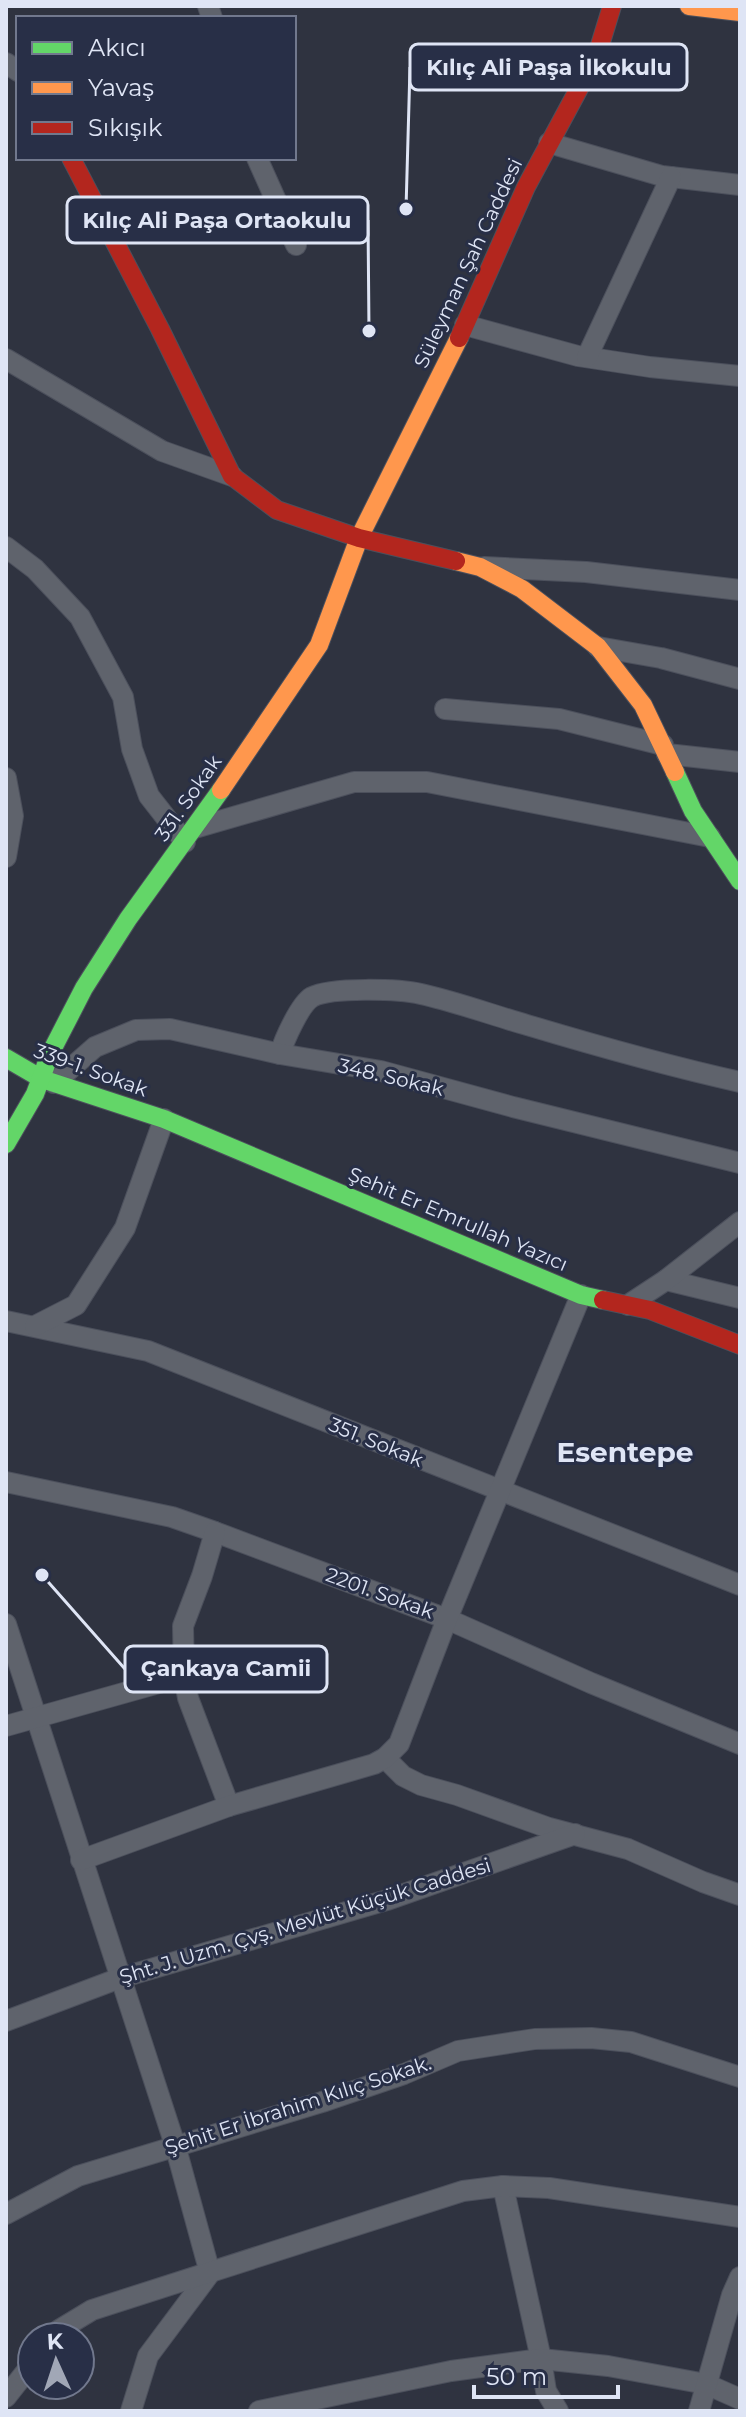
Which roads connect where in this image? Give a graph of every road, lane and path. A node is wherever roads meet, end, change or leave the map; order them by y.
1 (612, 6) edge
2 (689, 6) edge
3 (740, 12) edge
4 (549, 143) junction
5 (72, 160) edge
6 (258, 160) edge
7 (671, 177) junction
8 (740, 185) edge
9 (296, 245) dead end
10 (465, 325) junction
11 (587, 357) junction
12 (6, 359) edge
13 (740, 376) edge
14 (232, 476) junction
15 (359, 538) junction
16 (6, 547) edge
17 (480, 567) junction
18 (740, 590) edge
19 (598, 647) junction
20 (740, 679) edge
21 (445, 709) dead end
22 (665, 750) junction
23 (740, 762) edge
24 (6, 778) edge
25 (190, 835) junction
26 (710, 837) junction
27 (6, 857) edge
28 (740, 881) edge
29 (280, 1054) junction
30 (6, 1058) edge
31 (48, 1081) junction
32 (740, 1082) edge
33 (164, 1119) junction
34 (6, 1144) edge
35 (740, 1163) edge
36 (740, 1222) edge
37 (666, 1280) junction
38 (581, 1295) junction
39 (740, 1298) edge
40 (628, 1305) junction
41 (6, 1321) edge
42 (35, 1326) junction
43 (738, 1348) edge
44 (6, 1482) edge
45 (499, 1490) junction
46 (215, 1532) junction
47 (740, 1585) edge
48 (447, 1619) junction
49 (6, 1624) edge
50 (184, 1676) junction
51 (36, 1718) junction
52 (6, 1726) edge
53 (740, 1744) edge
54 (385, 1758) junction
55 (229, 1806) junction
56 (575, 1834) junction
57 (81, 1860) junction
58 (740, 1895) edge
59 (120, 1978) junction
60 (6, 2021) edge
61 (740, 2077) edge
62 (175, 2145) junction
63 (503, 2186) junction
64 (6, 2214) edge
65 (740, 2217) edge
66 (210, 2273) junction
67 (740, 2277) edge
68 (74, 2321) edge
69 (541, 2359) junction
70 (706, 2384) junction
71 (740, 2399) edge
72 (131, 2411) edge
73 (259, 2411) edge
74 (558, 2411) edge
75 (699, 2411) edge

1 - 4 street, Süleyman Şah Caddesi
2 - 3 street
4 - 7 street
4 - 10 street, Süleyman Şah Caddesi
5 - 14 street
6 - 9 street
7 - 8 street
7 - 11 street
10 - 11 street
10 - 15 street, Süleyman Şah Caddesi
11 - 13 street
12 - 14 street
14 - 15 street
15 - 17 street
15 - 25 street, 331. Sokak
16 - 25 street
17 - 18 street
17 - 19 street
19 - 20 street
19 - 22 street
21 - 22 street
22 - 23 street
22 - 26 street
24 - 27 street
25 - 26 street
25 - 31 street, 331. Sokak
26 - 28 street
29 - 31 street, 348. Sokak
29 - 32 street
29 - 35 street, 348. Sokak
30 - 31 street, 339-1. Sokak
31 - 33 street, 339-1. Sokak
31 - 34 street, 331. Sokak
33 - 38 street, Şehit Er Emrullah Yazıcı
33 - 42 street
36 - 37 street
37 - 39 street
37 - 40 street
38 - 40 street, Şehit Er Emrullah Yazıcı
38 - 45 street
40 - 43 street, Şehit Er Emrullah Yazıcı
41 - 42 street, 351. Sokak
42 - 45 street, 351. Sokak
44 - 46 street, 2201. Sokak
45 - 47 street, 351. Sokak
45 - 48 street
46 - 48 street, 2201. Sokak
46 - 50 street
48 - 53 street, 2201. Sokak
48 - 54 street
49 - 51 street
50 - 51 street
50 - 55 street
51 - 52 street
51 - 57 street
54 - 55 street
54 - 56 street
55 - 57 street
56 - 58 street
56 - 59 street, Şht. J. Uzm. Çvş. Mevlüt Küçük Caddesi
57 - 59 street
59 - 60 street, Şht. J. Uzm. Çvş. Mevlüt Küçük Caddesi
59 - 62 street
61 - 62 street, Şehit Er İbrahim Kılıç Sokak.
62 - 64 street, Şehit Er İbrahim Kılıç Sokak.
62 - 66 street
63 - 65 street
63 - 66 street
63 - 69 street
66 - 68 street
66 - 72 street
67 - 70 street
69 - 70 street
69 - 73 street
69 - 74 street
70 - 71 street
70 - 75 street

